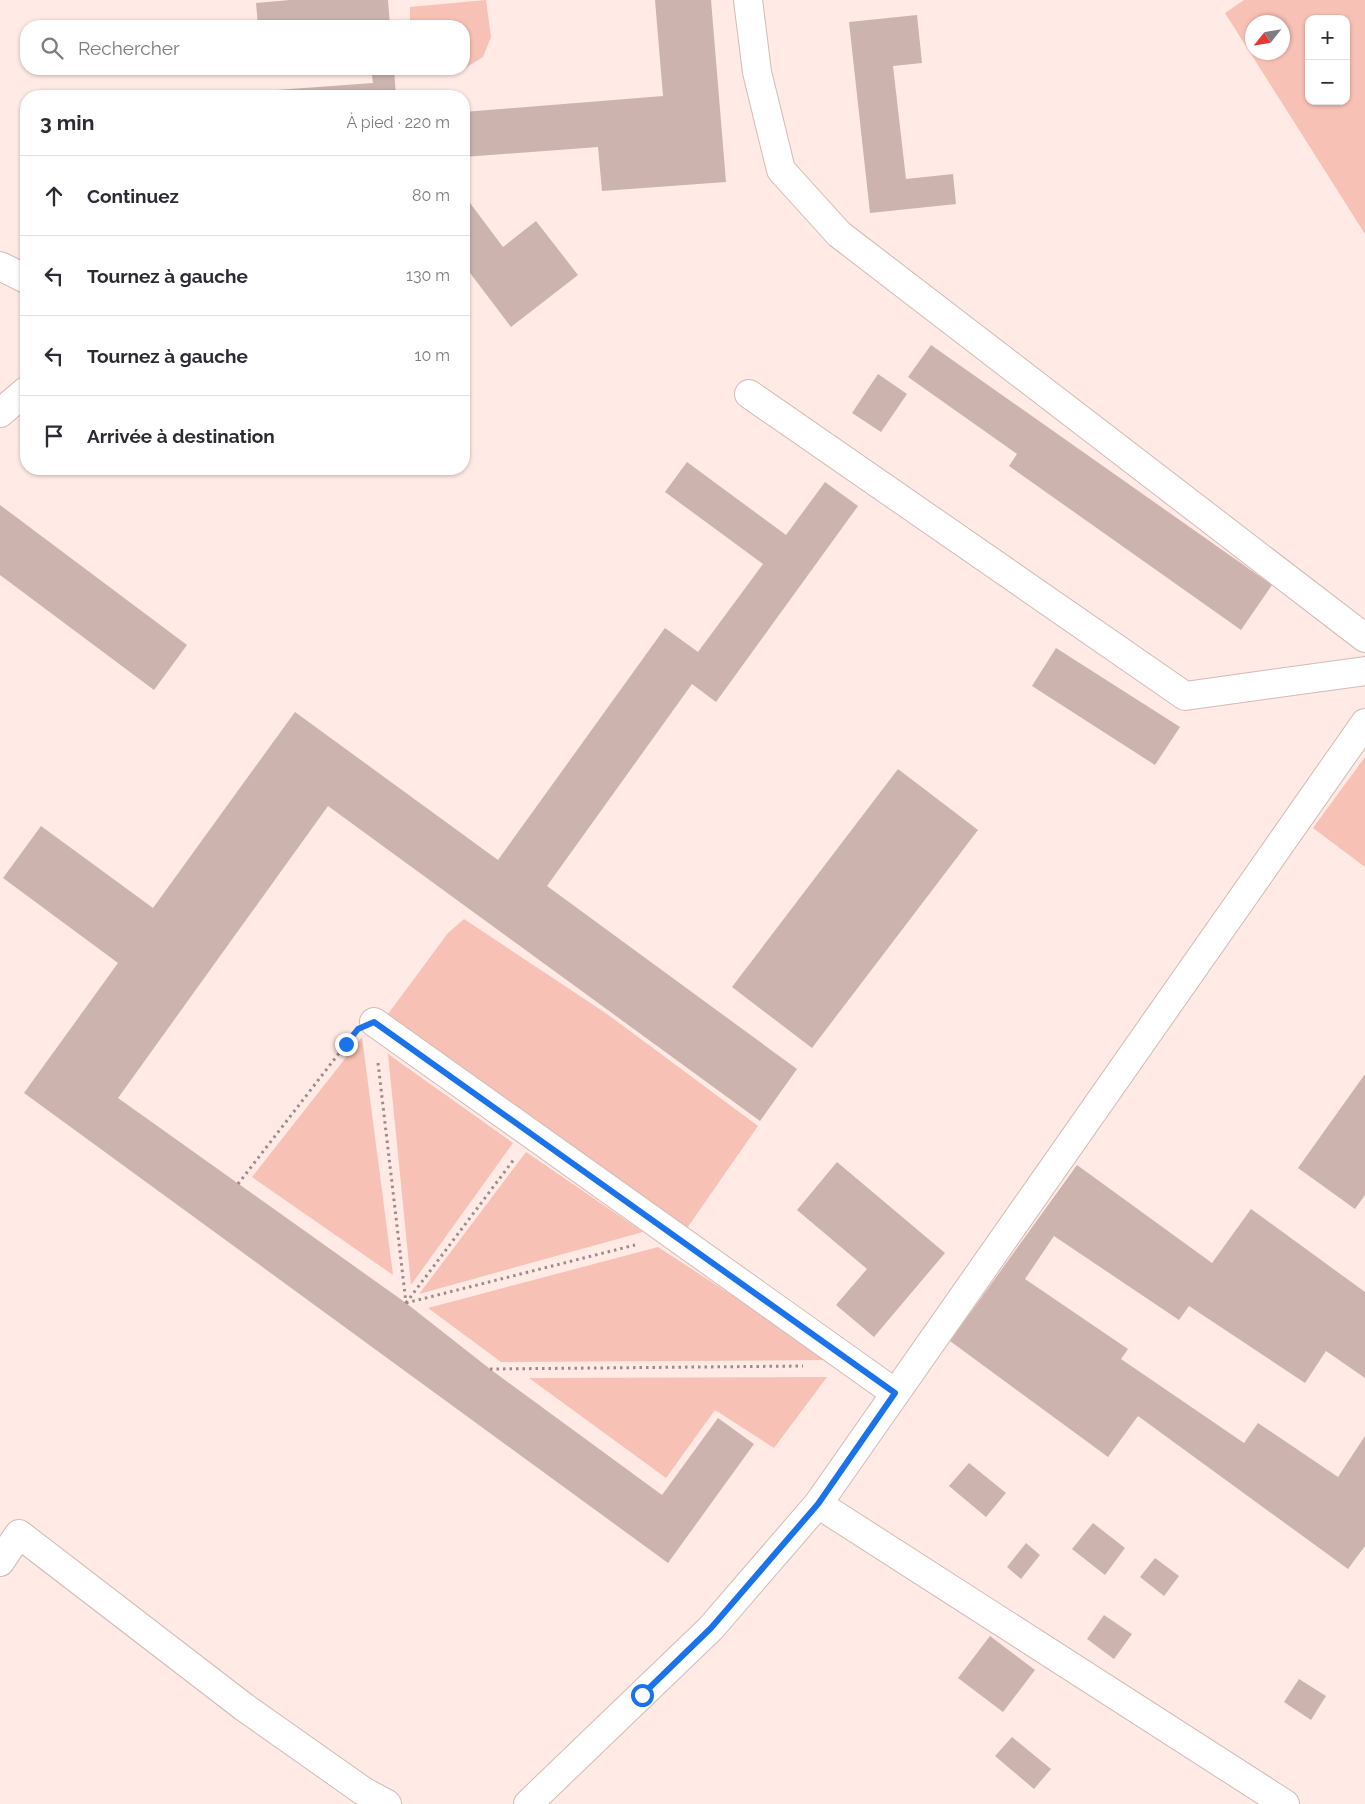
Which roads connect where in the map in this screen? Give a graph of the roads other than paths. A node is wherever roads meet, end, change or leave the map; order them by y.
1 (748, 0) edge
2 (0, 266) edge
3 (20, 277) edge
4 (748, 394) dead end
5 (20, 396) edge
6 (0, 413) edge
7 (1365, 638) edge
8 (1365, 671) edge
9 (1365, 723) edge
10 (374, 1022) road end
11 (895, 1393) junction
12 (818, 1504) junction
13 (0, 1562) edge
14 (387, 1804) edge
15 (528, 1804) edge
16 (1285, 1804) edge

1 - 7 street
2 - 3 street
4 - 8 street
5 - 6 street
9 - 11 street
10 - 11 street
11 - 12 street
12 - 15 street
12 - 16 street
13 - 14 street

